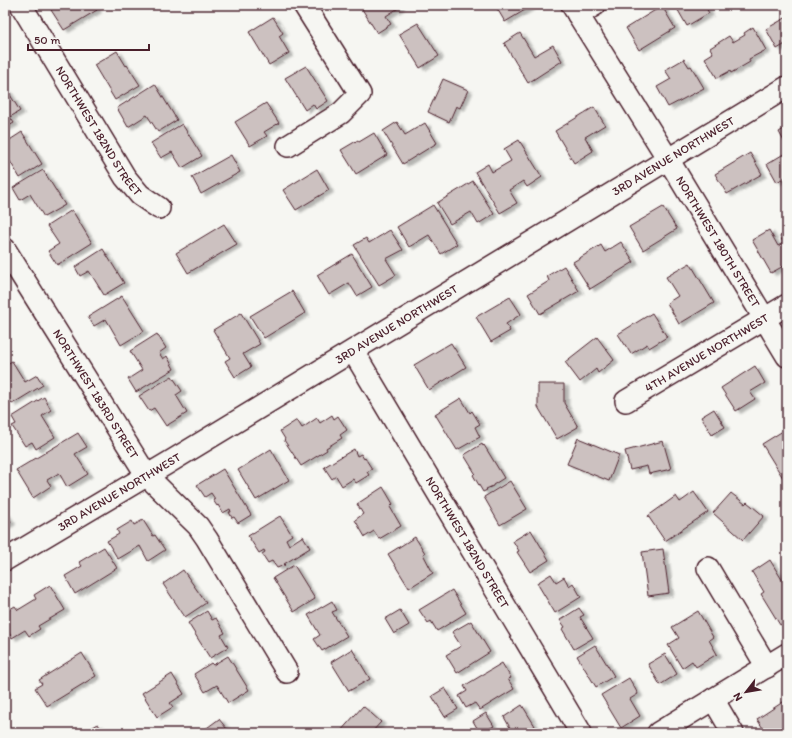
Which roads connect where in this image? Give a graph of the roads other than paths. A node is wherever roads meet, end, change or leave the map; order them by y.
1 (21, 5) edge
2 (304, 5) edge
3 (582, 8) edge
4 (787, 87) edge
5 (288, 146) dead end
6 (668, 159) junction
7 (159, 208) dead end
8 (5, 249) edge
9 (787, 305) edge
10 (764, 319) junction
11 (353, 351) junction
12 (787, 356) edge
13 (626, 401) dead end
14 (146, 476) junction
15 (5, 560) edge
16 (708, 568) dead end
17 (787, 654) edge
18 (767, 667) junction
19 (287, 672) dead end
20 (713, 699) junction
21 (581, 733) edge
22 (658, 733) edge
23 (733, 733) edge

1 - 7 street, NORTHWEST 182ND STREET
2 - 5 street
3 - 6 street, NORTHWEST 180TH STREET
4 - 6 street, 3RD AVENUE NORTHWEST
6 - 10 street, NORTHWEST 180TH STREET
6 - 11 street, 3RD AVENUE NORTHWEST
8 - 14 street, NORTHWEST 183RD STREET
9 - 10 street, 4TH AVENUE NORTHWEST
10 - 12 street, NORTHWEST 180TH STREET
10 - 13 street, 4TH AVENUE NORTHWEST
11 - 14 street, 3RD AVENUE NORTHWEST
11 - 21 street, NORTHWEST 182ND STREET
14 - 15 street, 3RD AVENUE NORTHWEST
14 - 19 street, NORTHWEST 183RD STREET
16 - 18 street
17 - 18 street
18 - 20 street
20 - 22 street
20 - 23 street

